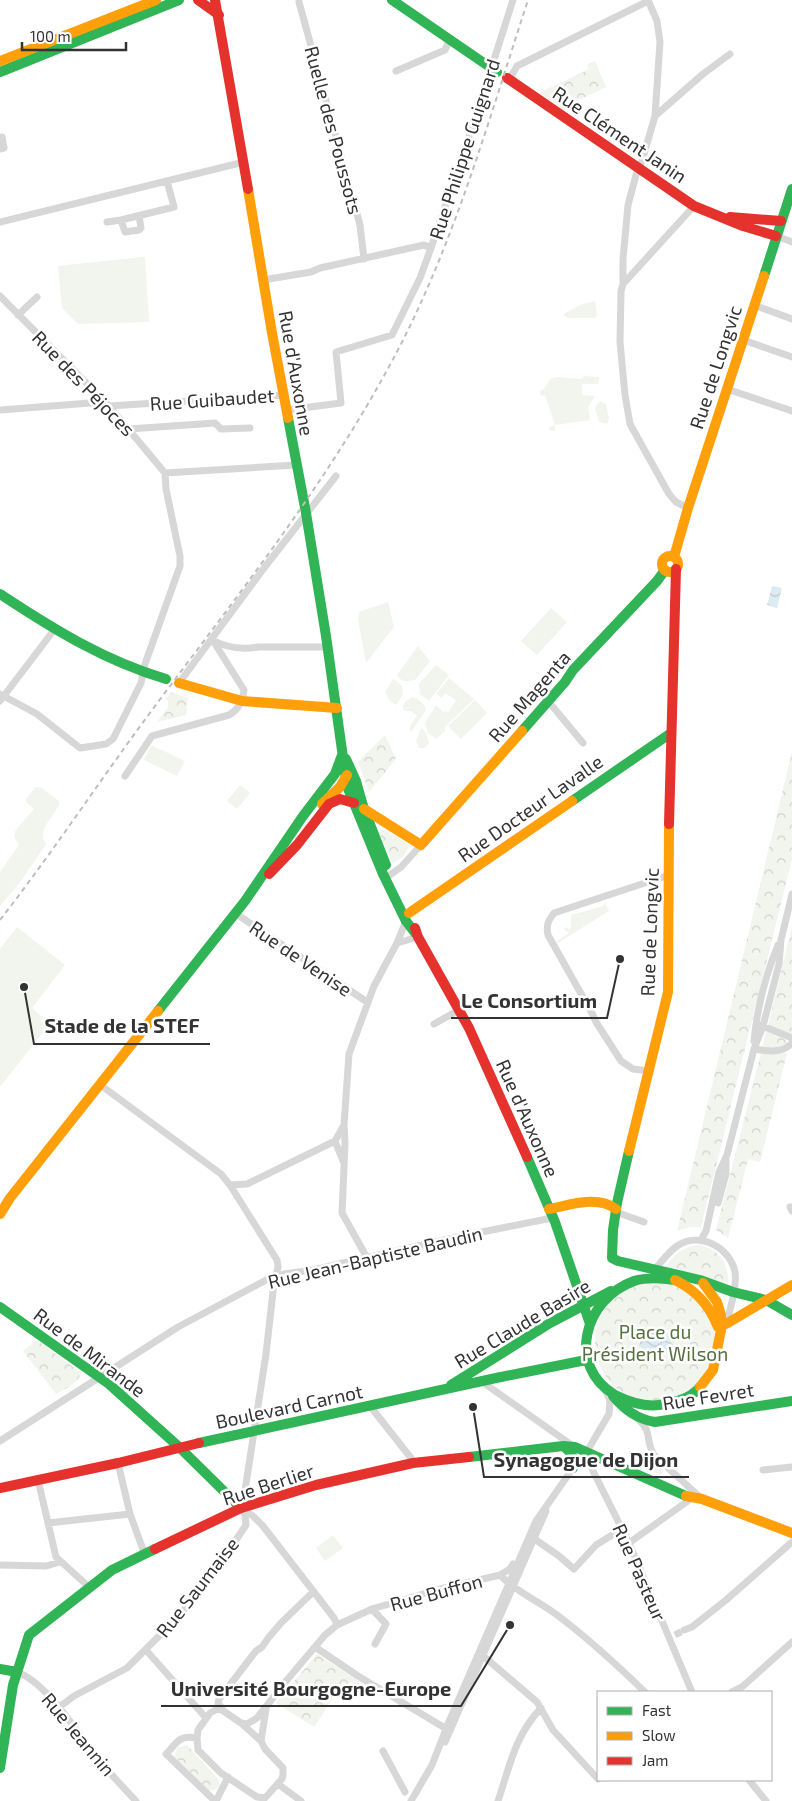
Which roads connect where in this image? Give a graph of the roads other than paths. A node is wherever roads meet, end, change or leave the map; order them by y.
1 (156, 0) edge
2 (179, 0) edge
3 (198, 0) edge
4 (216, 0) edge
5 (392, 0) edge
6 (513, 0) edge
7 (648, 0) edge
8 (299, 2) dead end
9 (219, 15) junction
10 (450, 39) junction
11 (730, 54) dead end
12 (0, 61) edge
13 (494, 70) junction
14 (396, 71) dead end
15 (0, 72) edge
16 (508, 79) joint
17 (655, 116) junction
18 (2, 137) dead end
19 (0, 149) edge
20 (244, 162) junction
21 (638, 168) junction
22 (167, 180) junction
23 (792, 189) edge
24 (694, 206) junction
25 (139, 216) junction
26 (716, 216) junction
27 (121, 220) junction
28 (781, 221) junction
29 (0, 222) edge
30 (107, 222) dead end
31 (775, 239) junction
32 (792, 242) edge
33 (431, 248) junction
34 (364, 259) junction
35 (263, 280) junction
36 (623, 284) junction
37 (0, 296) edge
38 (37, 297) dead end
39 (754, 305) junction
40 (18, 315) junction
41 (792, 318) edge
42 (743, 340) junction
43 (792, 357) edge
44 (727, 389) junction
45 (284, 395) junction
46 (106, 404) junction
47 (0, 410) edge
48 (287, 410) junction
49 (792, 411) edge
50 (250, 428) dead end
51 (129, 429) junction
52 (296, 465) junction
53 (165, 473) junction
54 (336, 476) dead end
55 (688, 508) junction
56 (306, 513) junction
57 (674, 557) joint
58 (669, 570) junction
59 (0, 594) edge
60 (54, 630) junction
61 (212, 639) junction
62 (328, 647) junction
63 (144, 671) junction
64 (166, 679) dead end
65 (180, 683) joint
66 (1, 696) edge
67 (548, 701) junction
68 (242, 702) junction
69 (337, 708) junction
70 (671, 733) junction
71 (583, 743) dead end
72 (342, 752) junction
73 (350, 766) junction
74 (125, 776) dead end
75 (329, 783) junction
76 (345, 783) junction
77 (357, 799) junction
78 (364, 809) junction
79 (390, 827) junction
80 (370, 834) junction
81 (421, 845) junction
82 (287, 853) junction
83 (390, 874) junction
84 (669, 876) junction
85 (792, 894) edge
86 (245, 901) junction
87 (235, 913) junction
88 (408, 917) junction
89 (417, 935) junction
90 (397, 943) junction
91 (367, 1002) junction
92 (459, 1010) junction
93 (434, 1024) dead end
94 (759, 1025) junction
95 (792, 1038) edge
96 (792, 1043) edge
97 (754, 1049) junction
98 (649, 1071) junction
99 (99, 1084) junction
100 (344, 1125) junction
101 (335, 1140) junction
102 (727, 1155) junction
103 (344, 1164) junction
104 (247, 1184) junction
105 (230, 1185) junction
106 (239, 1199) junction
107 (3, 1205) edge
108 (616, 1211) junction
109 (551, 1212) junction
110 (0, 1214) edge
111 (644, 1222) dead end
112 (701, 1240) junction
113 (710, 1243) junction
114 (366, 1256) junction
115 (656, 1269) junction
116 (275, 1276) junction
117 (643, 1278) junction
118 (675, 1280) junction
119 (700, 1280) junction
120 (792, 1286) edge
121 (619, 1288) junction
122 (709, 1288) junction
123 (733, 1292) junction
124 (766, 1300) junction
125 (584, 1304) junction
126 (0, 1307) edge
127 (792, 1314) edge
128 (590, 1324) junction
129 (726, 1324) junction
130 (721, 1335) junction
131 (586, 1360) junction
132 (491, 1361) junction
133 (100, 1377) junction
134 (496, 1378) junction
135 (481, 1381) junction
136 (444, 1390) junction
137 (607, 1390) junction
138 (792, 1401) edge
139 (635, 1404) junction
140 (370, 1406) junction
141 (624, 1408) junction
142 (608, 1414) junction
143 (635, 1416) junction
144 (254, 1432) junction
145 (0, 1442) edge
146 (563, 1446) junction
147 (179, 1447) junction
148 (575, 1447) junction
149 (586, 1453) junction
150 (118, 1463) junction
151 (413, 1463) junction
152 (792, 1467) edge
153 (573, 1468) junction
154 (763, 1470) dead end
155 (38, 1480) junction
156 (0, 1488) edge
157 (697, 1498) junction
158 (240, 1508) junction
159 (130, 1514) junction
160 (48, 1523) junction
161 (622, 1529) junction
162 (791, 1533) edge
163 (529, 1540) junction
164 (629, 1543) junction
165 (145, 1555) junction
166 (60, 1562) junction
167 (0, 1565) edge
168 (500, 1576) junction
169 (511, 1585) junction
170 (89, 1587) junction
171 (313, 1592) junction
172 (372, 1608) junction
173 (337, 1625) junction
174 (684, 1630) tunnel mouth
175 (792, 1642) edge
176 (375, 1644) dead end
177 (315, 1647) junction
178 (146, 1650) junction
179 (481, 1654) junction
180 (0, 1669) edge
181 (18, 1672) junction
182 (644, 1691) edge
183 (692, 1691) edge
184 (734, 1691) edge
185 (267, 1706) junction
186 (58, 1708) junction
187 (222, 1708) junction
188 (541, 1708) junction
189 (206, 1718) junction
190 (241, 1723) junction
191 (448, 1730) junction
192 (196, 1738) junction
193 (261, 1740) junction
194 (383, 1751) dead end
195 (0, 1768) edge
196 (228, 1777) junction
197 (597, 1777) edge
198 (750, 1781) edge
199 (278, 1784) junction
200 (409, 1798) edge
201 (136, 1801) edge
202 (215, 1801) edge
203 (270, 1801) edge
204 (301, 1801) edge
205 (498, 1801) edge
206 (766, 1801) edge

1 - 12 street
2 - 15 street
3 - 9 street
4 - 9 street, Rue d'Auxonne
5 - 10 street
6 - 13 street, Rue Philippe Guignard
7 - 16 street
7 - 17 street
8 - 34 street, Ruelle des Poussots
9 - 20 street, Rue d'Auxonne
10 - 13 street
10 - 14 street
11 - 17 street
13 - 33 street, Rue Philippe Guignard
16 - 21 street, Rue Clément Janin
17 - 21 street
18 - 19 street
20 - 22 street
20 - 35 street, Rue d'Auxonne
21 - 24 street, Rue Clément Janin
21 - 36 street
22 - 25 street
22 - 29 street
23 - 28 street, Rue de Longvic
24 - 26 street, Rue Clément Janin
24 - 36 street
25 - 27 street
25 - 27 street
26 - 28 street, Rue Clément Janin
26 - 31 street, Rue Clément Janin
27 - 30 street
28 - 31 street, Rue de Longvic
31 - 32 street, Rue Clément Janin
31 - 39 street, Rue de Longvic
33 - 34 street, Rue Philippe Guignard
33 - 48 street
34 - 35 street, Rue Philippe Guignard
35 - 45 street, Rue d'Auxonne
36 - 55 street
37 - 40 street, Rue des Péjoces
38 - 40 street
39 - 41 street
39 - 42 street, Rue de Longvic
40 - 46 street, Rue des Péjoces
42 - 43 street
42 - 44 street, Rue de Longvic
44 - 49 street
44 - 55 street, Rue de Longvic
45 - 46 street, Rue Guibaudet
45 - 48 street, Rue d'Auxonne
46 - 47 street, Rue Guibaudet
46 - 51 street, Rue des Péjoces
48 - 52 street, Rue d'Auxonne
50 - 51 street
51 - 53 street, Rue des Péjoces
52 - 53 street
52 - 56 street, Rue d'Auxonne
53 - 63 street
54 - 56 street
55 - 57 street, Rue de Longvic
56 - 61 street
56 - 62 street, Rue d'Auxonne
57 - 58 street, Rue Magenta
58 - 67 street, Rue Magenta
58 - 70 street, Rue de Longvic
59 - 60 street
60 - 63 street
60 - 66 street
61 - 62 street
61 - 65 street
61 - 68 street
62 - 69 street, Rue d'Auxonne
63 - 64 street
63 - 66 street
65 - 68 street
67 - 71 street
67 - 81 street, Rue Magenta
68 - 69 street
68 - 74 street
69 - 72 street, Rue d'Auxonne
70 - 84 street, Rue de Longvic
70 - 88 street, Rue Docteur Lavalle
72 - 73 street, Rue d'Auxonne
72 - 75 street
72 - 76 street, Rue d'Auxonne
73 - 76 street
73 - 77 street, Rue d'Auxonne
75 - 76 street
75 - 86 street
76 - 77 street, Rue d'Auxonne
76 - 82 street
77 - 78 street, Rue d'Auxonne
77 - 80 street, Rue d'Auxonne
77 - 82 street
78 - 79 street
78 - 80 street, Rue d'Auxonne
79 - 80 street
79 - 81 street
80 - 83 street, Rue d'Auxonne
80 - 88 street, Rue d'Auxonne
81 - 83 street
82 - 86 street
83 - 88 street, Rue d'Auxonne
84 - 98 street, Rue de Longvic
84 - 98 street
85 - 94 street
86 - 87 street
87 - 91 street, Rue de Venise
87 - 99 street
88 - 89 street, Rue d'Auxonne
88 - 90 street
89 - 90 street
89 - 92 street, Rue d'Auxonne
90 - 91 street
91 - 100 street
92 - 93 street
92 - 109 street, Rue d'Auxonne
94 - 95 street
94 - 97 street
96 - 97 street
97 - 102 street
98 - 108 street, Rue de Longvic
99 - 105 street
99 - 107 street
100 - 101 street
100 - 103 street
101 - 103 street
101 - 104 street
102 - 112 street
102 - 113 street
103 - 114 street
104 - 105 street
104 - 106 street
105 - 106 street
106 - 116 street
107 - 110 street
108 - 109 street
108 - 111 street
108 - 115 street, Rue de Longvic
109 - 114 street, Rue Jean-Baptiste Baudin
109 - 125 street, Rue d'Auxonne
112 - 113 street
112 - 115 street
113 - 123 street
114 - 116 street, Rue Jean-Baptiste Baudin
115 - 117 street
115 - 119 street
116 - 133 street, Rue Jean-Baptiste Baudin
116 - 144 street
117 - 118 street
117 - 121 street
118 - 122 street
118 - 130 street
119 - 122 street
119 - 123 street
120 - 124 street
121 - 125 street, Rue Claude Basire
121 - 128 street
122 - 123 street
122 - 130 street
123 - 124 street
123 - 129 street
124 - 127 street
124 - 129 street
125 - 128 street, Rue d'Auxonne
125 - 132 street, Rue Claude Basire
126 - 133 street, Rue de Mirande
128 - 131 street
129 - 130 street
130 - 139 street
131 - 134 street, Boulevard Carnot
131 - 137 street
132 - 134 street
132 - 136 street, Rue Claude Basire
133 - 145 street, Rue Jean-Baptiste Baudin
133 - 147 street, Rue de Mirande
134 - 135 street, Boulevard Carnot
135 - 136 street, Boulevard Carnot
135 - 148 street
136 - 140 street, Boulevard Carnot
137 - 139 street
137 - 141 street, Rue Fevret
137 - 142 street
138 - 143 street, Rue Fevret
139 - 141 street
140 - 144 street, Boulevard Carnot
140 - 151 street
141 - 142 street
141 - 143 street, Rue Fevret
142 - 149 street
143 - 157 street
144 - 147 street, Boulevard Carnot
144 - 158 street
146 - 148 street, Rue Berlier
146 - 151 street, Rue Berlier
146 - 153 street
147 - 150 street, Boulevard Carnot
147 - 158 street, Rue de Mirande
148 - 149 street, Rue Berlier
149 - 153 street
149 - 157 street, Rue Berlier
149 - 161 street, Rue Pasteur
150 - 155 street, Boulevard Carnot
150 - 159 street
151 - 158 street, Rue Berlier
152 - 154 street
153 - 163 street
155 - 156 street, Boulevard Carnot
155 - 160 street
157 - 162 street, Rue Berlier
157 - 164 street
158 - 165 street, Rue Berlier
158 - 171 street
158 - 178 street, Rue Saumaise
159 - 160 street
159 - 165 street
160 - 166 street
161 - 163 street
161 - 164 street, Rue Pasteur
162 - 174 street
163 - 168 street, Rue Buffon
163 - 169 street
164 - 183 street, Rue Pasteur
165 - 170 street, Rue Berlier
166 - 167 street
166 - 170 street
168 - 169 street, Rue Buffon
168 - 172 street, Rue Buffon
169 - 179 street
169 - 182 street, Rue Buffon
170 - 181 street, Rue Berlier
171 - 173 street
171 - 187 street
172 - 173 street, Rue Buffon
172 - 176 street, Rue Buffon
173 - 177 street, Rue Buffon
175 - 184 street
177 - 185 street, Rue Buffon
177 - 191 street
178 - 186 street, Rue Saumaise
178 - 189 street
179 - 188 street
179 - 191 street
180 - 181 street
181 - 186 street, Rue Jeannin
181 - 195 street, Rue Berlier
185 - 190 street, Rue Buffon
185 - 193 street, Rue Buffon
186 - 201 street, Rue Jeannin
187 - 189 street
187 - 190 street
188 - 197 street
188 - 205 street
189 - 192 street
190 - 193 street
191 - 200 street
192 - 196 street
192 - 202 street
193 - 199 street
194 - 200 street
196 - 199 street
196 - 202 street
198 - 206 street
199 - 203 street
199 - 204 street

